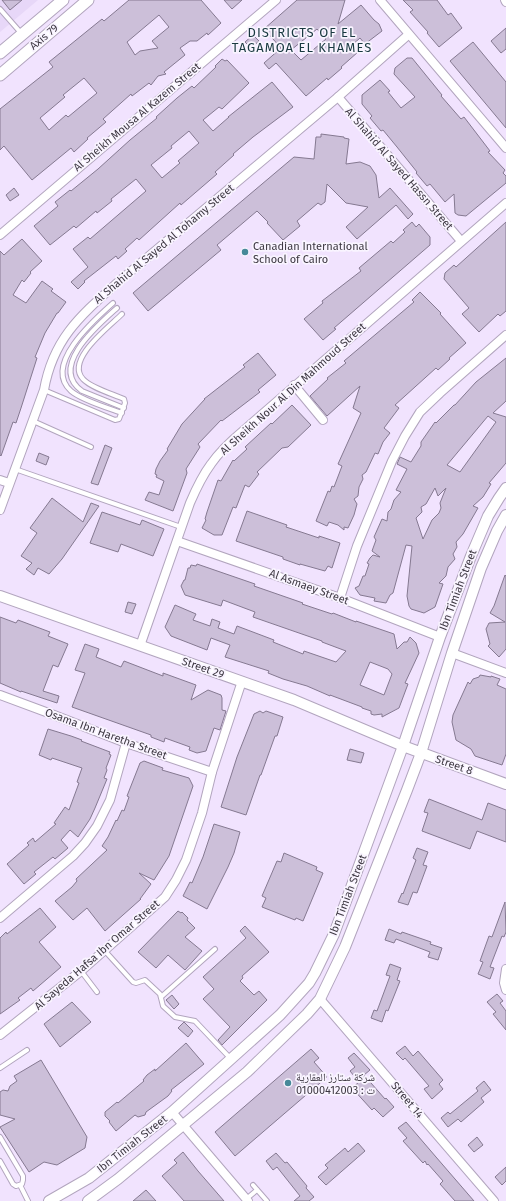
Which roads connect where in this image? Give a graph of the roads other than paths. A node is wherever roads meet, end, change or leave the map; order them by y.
1 (63, 0) edge
2 (88, 0) edge
3 (276, 0) edge
4 (380, 0) edge
5 (0, 9) edge
6 (22, 35) junction
7 (408, 35) junction
8 (0, 53) edge
9 (0, 75) edge
10 (338, 97) junction
11 (506, 148) edge
12 (506, 203) edge
13 (0, 235) edge
14 (461, 241) junction
15 (113, 303) dead end
16 (117, 308) dead end
17 (122, 314) dead end
18 (506, 335) edge
19 (294, 386) junction
20 (44, 390) junction
21 (124, 408) junction
22 (122, 413) junction
23 (323, 420) dead end
24 (33, 421) junction
25 (91, 447) dead end
26 (15, 469) junction
27 (0, 480) edge
28 (9, 483) junction
29 (506, 488) edge
30 (0, 510) edge
31 (506, 515) edge
32 (181, 527) junction
33 (177, 541) junction
34 (0, 596) edge
35 (340, 598) junction
36 (440, 637) junction
37 (140, 646) junction
38 (452, 653) junction
39 (506, 673) edge
40 (242, 681) junction
41 (0, 695) edge
42 (126, 743) junction
43 (403, 746) junction
44 (421, 753) junction
45 (212, 772) junction
46 (506, 784) edge
47 (0, 918) edge
48 (215, 949) dead end
49 (104, 950) junction
50 (506, 969) edge
51 (81, 971) junction
52 (309, 983) junction
53 (506, 990) edge
54 (98, 992) dead end
55 (161, 996) junction
56 (322, 996) junction
57 (293, 1002) junction
58 (307, 1014) junction
59 (0, 1035) edge
60 (27, 1050) dead end
61 (232, 1059) junction
62 (0, 1068) edge
63 (172, 1112) junction
64 (184, 1126) junction
65 (0, 1137) edge
66 (0, 1161) edge
67 (20, 1185) junction
68 (253, 1185) dead end
69 (257, 1190) junction
70 (246, 1200) edge
71 (28, 1201) edge
72 (49, 1201) edge
73 (88, 1201) edge
74 (267, 1201) edge
75 (494, 1201) edge

1 - 6 main road, Axis 79
2 - 9 main road, Axis 79
3 - 13 street, Al Sheikh Mousa Al Kazem Street
4 - 7 street
5 - 6 lane
6 - 8 main road, Axis 79
7 - 10 street, Al Shahid Al Sayed Al Tohamy Street
7 - 11 street
10 - 14 street, Al Shahid Al Sayed Hassn Street
10 - 20 street, Al Shahid Al Sayed Al Tohamy Street
12 - 14 street, Al Sheikh Nour Al Din Mahmoud Street
14 - 19 street, Al Sheikh Nour Al Din Mahmoud Street
15 - 22 lane
16 - 21 lane
17 - 21 lane
18 - 35 street
19 - 23 street
19 - 32 street, Al Sheikh Nour Al Din Mahmoud Street
20 - 22 lane
20 - 24 street, Al Shahid Al Sayed Al Tohamy Street
21 - 22 lane
24 - 25 lane
24 - 26 street, Al Shahid Al Sayed Al Tohamy Street
26 - 28 street, Al Shahid Al Sayed Al Tohamy Street
26 - 32 lane
27 - 28 street
28 - 30 street, Al Shahid Al Sayed Al Tohamy Street
29 - 36 street, Ibn Timiah Street
31 - 38 street, Ibn Timiah Street
32 - 33 street, Al Sheikh Nour Al Din Mahmoud Street
33 - 35 street, Al Asmaey Street
33 - 37 street, Al Sheikh Nour Al Din Mahmoud Street
34 - 37 street, Street 29
35 - 36 street, Al Asmaey Street
36 - 43 street, Ibn Timiah Street
37 - 40 street, Street 29
38 - 39 street
38 - 44 street, Ibn Timiah Street
40 - 43 street, Street 29
40 - 45 street, Al Sayeda Hafsa Ibn Omar Street
41 - 42 street, Osama Ibn Haretha Street
42 - 45 street, Osama Ibn Haretha Street
42 - 47 street
43 - 44 street, Street 8
43 - 52 street, Ibn Timiah Street
44 - 46 street, Street 8
44 - 56 street, Ibn Timiah Street
45 - 49 street, Al Sayeda Hafsa Ibn Omar Street
48 - 55 lane
49 - 51 street, Al Sayeda Hafsa Ibn Omar Street
49 - 55 lane
50 - 53 street
51 - 54 lane
51 - 59 street, Al Sayeda Hafsa Ibn Omar Street
52 - 56 street
52 - 57 street, Ibn Timiah Street
55 - 61 lane
56 - 58 street, Ibn Timiah Street
56 - 75 street, Street 14
57 - 58 street
57 - 61 street, Ibn Timiah Street
58 - 64 street, Ibn Timiah Street
60 - 62 lane
61 - 63 street, Ibn Timiah Street
63 - 64 street
63 - 72 street, Ibn Timiah Street
64 - 70 street
64 - 73 street, Ibn Timiah Street
65 - 67 lane
66 - 67 lane
67 - 71 lane
68 - 69 lane
69 - 70 lane
69 - 74 lane

